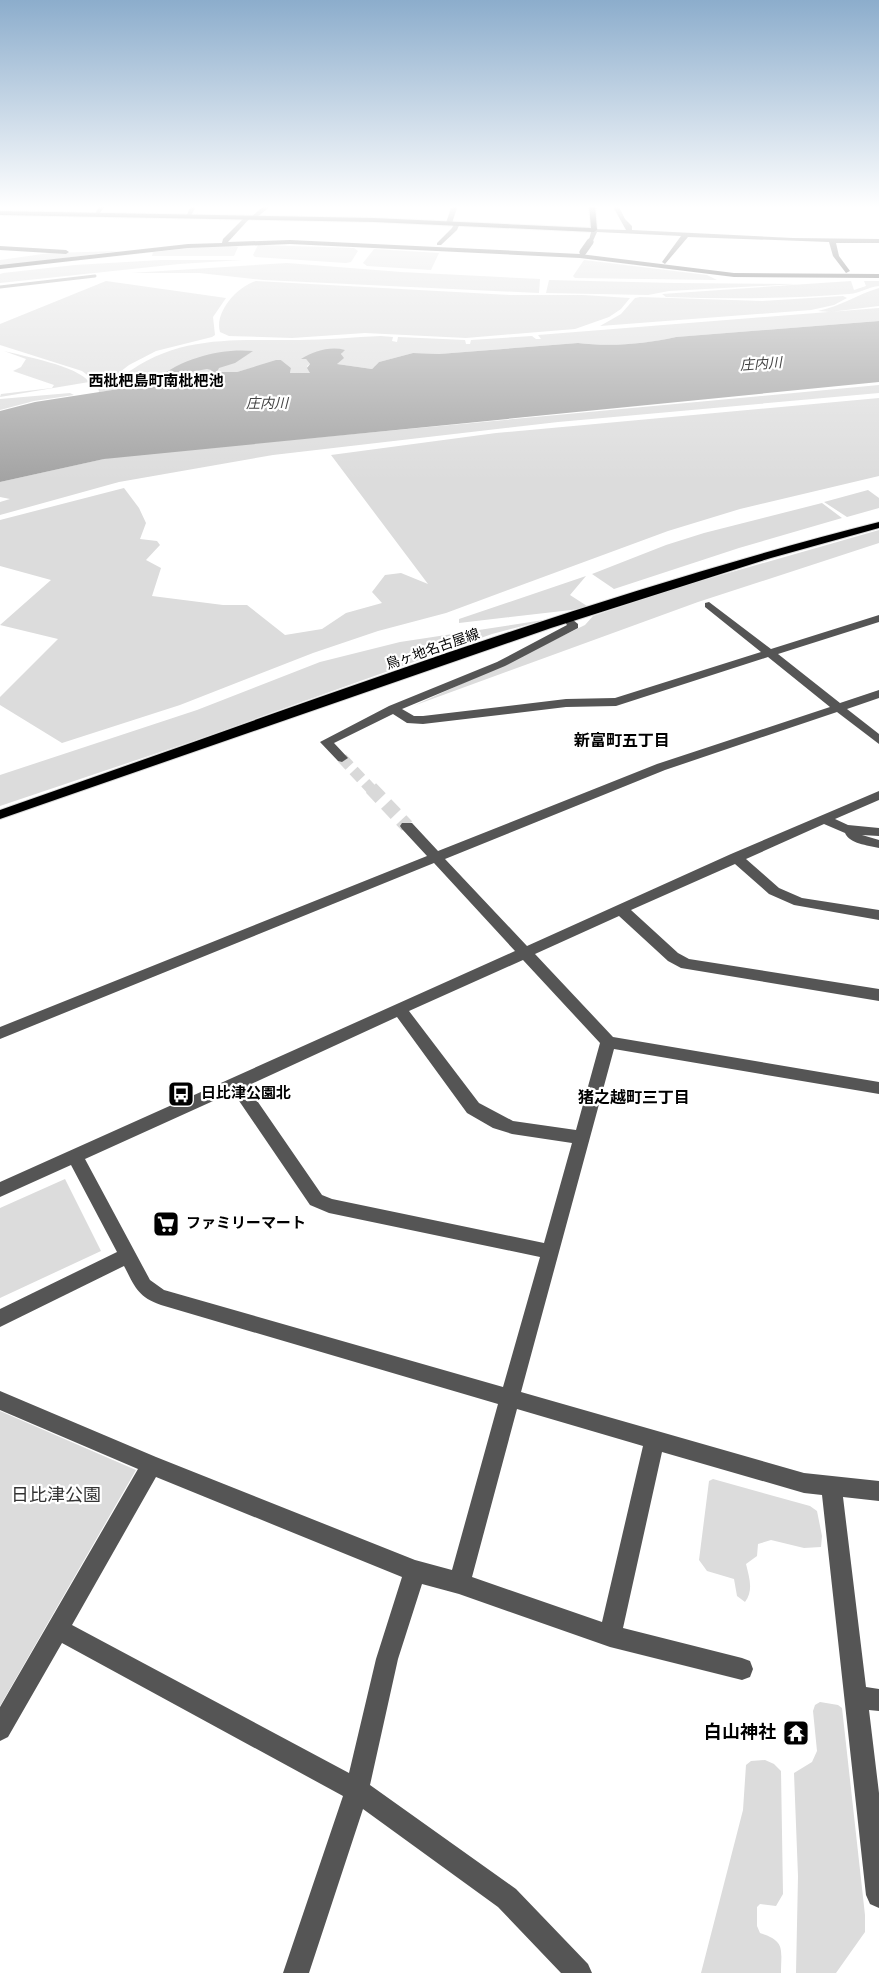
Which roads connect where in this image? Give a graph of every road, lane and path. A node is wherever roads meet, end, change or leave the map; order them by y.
1 (879, 525) edge
2 (709, 604) dead end
3 (568, 618) junction
4 (879, 618) edge
5 (769, 652) junction
6 (879, 694) edge
7 (838, 708) junction
8 (393, 709) junction
9 (879, 740) edge
10 (342, 759) tunnel mouth
11 (879, 795) edge
12 (0, 815) edge
13 (823, 819) junction
14 (407, 826) tunnel mouth
15 (846, 829) junction
16 (879, 832) edge
17 (879, 843) edge
18 (438, 857) junction
19 (736, 858) junction
20 (621, 909) junction
21 (879, 915) edge
22 (525, 952) junction
23 (879, 995) edge
24 (399, 1009) junction
25 (0, 1033) edge
26 (608, 1042) junction
27 (236, 1083) junction
28 (879, 1088) edge
29 (583, 1137) junction
30 (75, 1156) junction
31 (0, 1190) edge
32 (551, 1252) junction
33 (127, 1256) junction
34 (0, 1318) edge
35 (511, 1397) junction
36 (0, 1400) edge
37 (655, 1439) junction
38 (152, 1465) junction
39 (831, 1486) junction
40 (879, 1491) edge
41 (415, 1571) junction
42 (459, 1583) junction
43 (58, 1629) junction
44 (610, 1636) junction
45 (742, 1669) dead end
46 (856, 1697) junction
47 (879, 1700) edge
48 (0, 1730) edge
49 (357, 1790) junction
50 (879, 1895) edge
51 (296, 1973) edge
52 (579, 1973) edge

1 - 3 main road, 鳥ヶ地名古屋線
2 - 5 street
3 - 8 street
3 - 12 main road, 鳥ヶ地名古屋線
4 - 5 street
5 - 7 street
5 - 8 street
6 - 7 street
7 - 9 street
7 - 18 street
8 - 10 street
11 - 13 street
13 - 15 street
13 - 19 street
14 - 18 street
15 - 16 street
15 - 17 street
18 - 22 street
18 - 25 street
19 - 20 street
19 - 21 street
20 - 22 street
20 - 23 street
22 - 24 street
22 - 26 street
24 - 27 street
24 - 29 street
26 - 28 street
26 - 29 street
27 - 30 street
27 - 32 street
29 - 32 street
30 - 31 street
30 - 33 street
32 - 35 street
33 - 34 street
33 - 35 street
35 - 37 street
35 - 42 street
36 - 38 street
37 - 39 street
37 - 44 street
38 - 41 street
38 - 43 street
39 - 40 street
39 - 46 street
41 - 42 street
41 - 49 street
42 - 44 street
43 - 48 street
43 - 49 street
44 - 45 street
46 - 47 street
46 - 50 street
49 - 51 street
49 - 52 street

